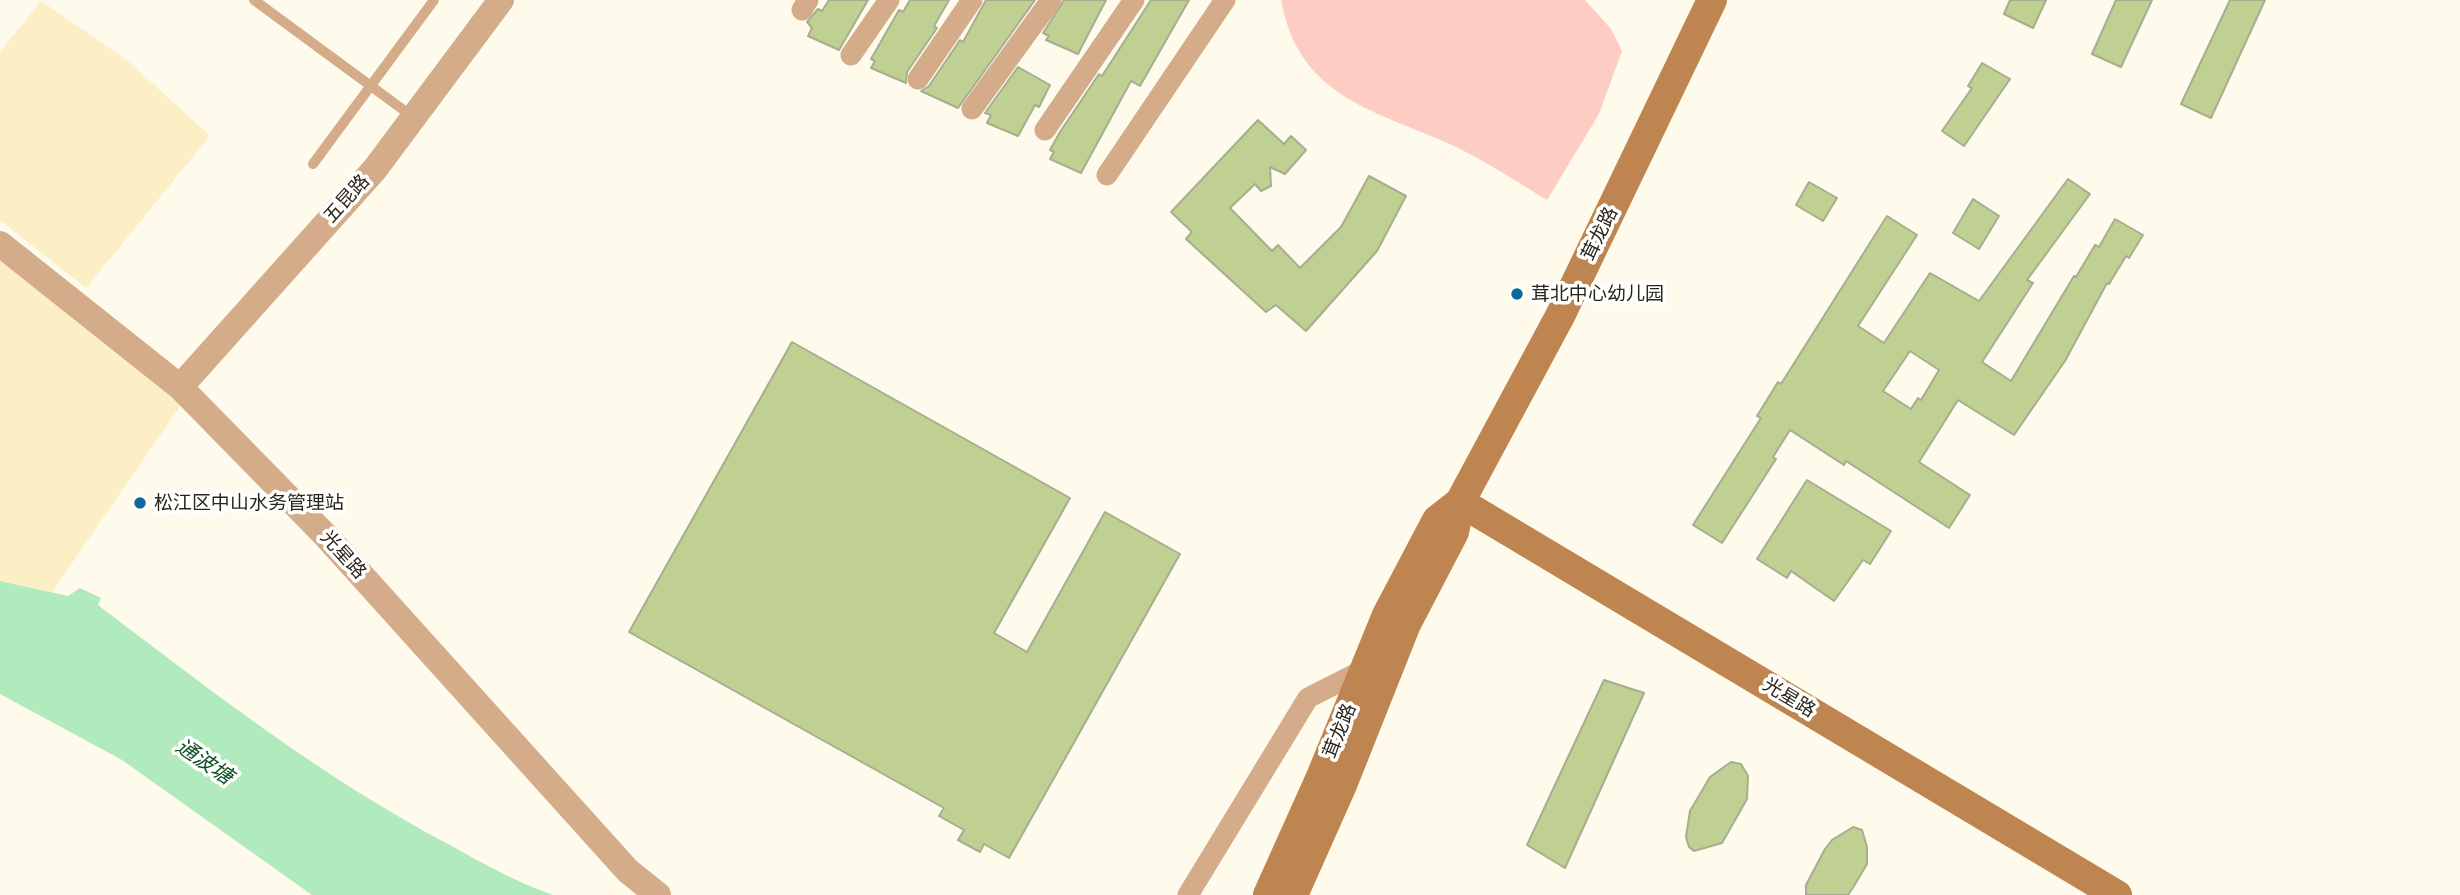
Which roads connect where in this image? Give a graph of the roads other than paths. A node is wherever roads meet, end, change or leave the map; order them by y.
1 (254, 0) edge
2 (434, 0) edge
3 (501, 0) edge
4 (889, 0) edge
5 (972, 0) edge
6 (1051, 0) edge
7 (1134, 0) edge
8 (1712, 0) edge
9 (1219, 2) edge
10 (851, 55) dead end
11 (918, 79) dead end
12 (370, 86) junction
13 (972, 109) dead end
14 (413, 117) junction
15 (1045, 130) dead end
16 (313, 164) dead end
17 (1107, 175) dead end
18 (0, 244) edge
19 (180, 387) junction
20 (1460, 502) junction
21 (1365, 669) junction
22 (1331, 781) junction
23 (659, 895) edge
24 (1188, 895) edge
25 (1268, 895) edge
26 (1293, 895) edge
27 (2117, 895) edge

1 - 12 lane
2 - 12 lane
3 - 14 street, 五昆路
4 - 10 street
5 - 11 street
6 - 13 street
7 - 15 street
8 - 20 main road, 茸龙路
9 - 17 street
12 - 14 lane
12 - 16 lane
14 - 19 street, 五昆路
18 - 19 street, 光星路
19 - 23 street, 光星路
20 - 21 main road, 茸龙路
20 - 22 main road, 茸龙路
20 - 27 main road, 光星路
21 - 22 main road, 茸龙路
21 - 24 street
22 - 25 main road, 茸龙路
22 - 26 main road, 茸龙路

